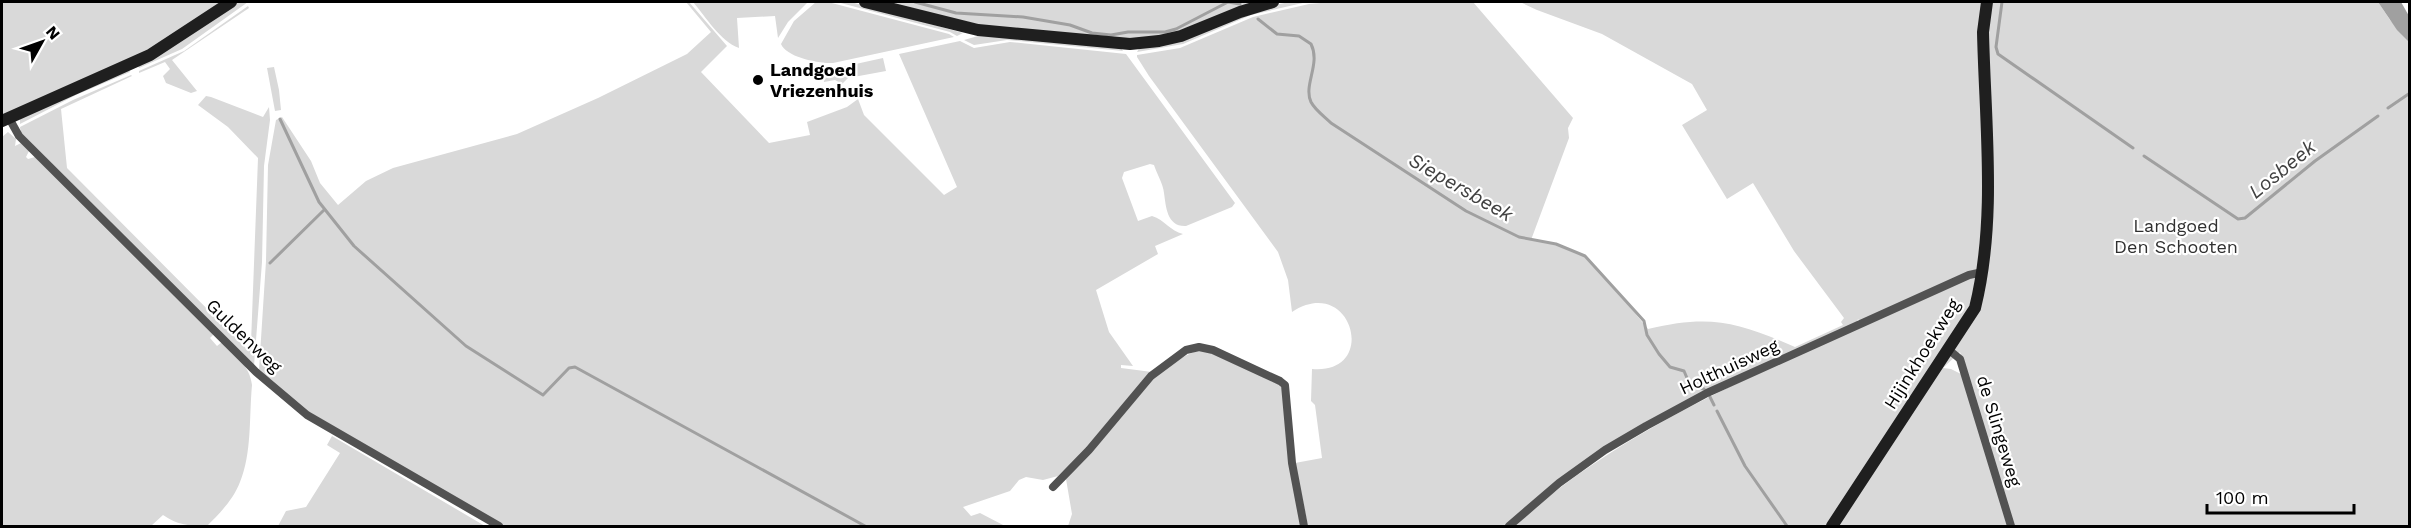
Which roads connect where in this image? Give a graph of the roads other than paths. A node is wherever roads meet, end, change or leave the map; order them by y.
1 (231, 2) edge
2 (865, 2) edge
3 (1272, 2) edge
4 (1987, 2) edge
5 (5, 120) edge
6 (1983, 272) junction
7 (1949, 350) junction
8 (1053, 487) dead end
9 (499, 526) edge
10 (1304, 526) edge
11 (1509, 526) edge
12 (1832, 526) edge
13 (2011, 526) edge

1 - 5 main road
2 - 3 main road
4 - 6 main road, Hijinkhoekweg
5 - 9 street, Guldenweg
6 - 7 main road, Hijinkhoekweg
6 - 11 street, Holthuisweg
7 - 12 main road, Hijinkhoekweg
7 - 13 street, de Slingeweg
8 - 10 street

